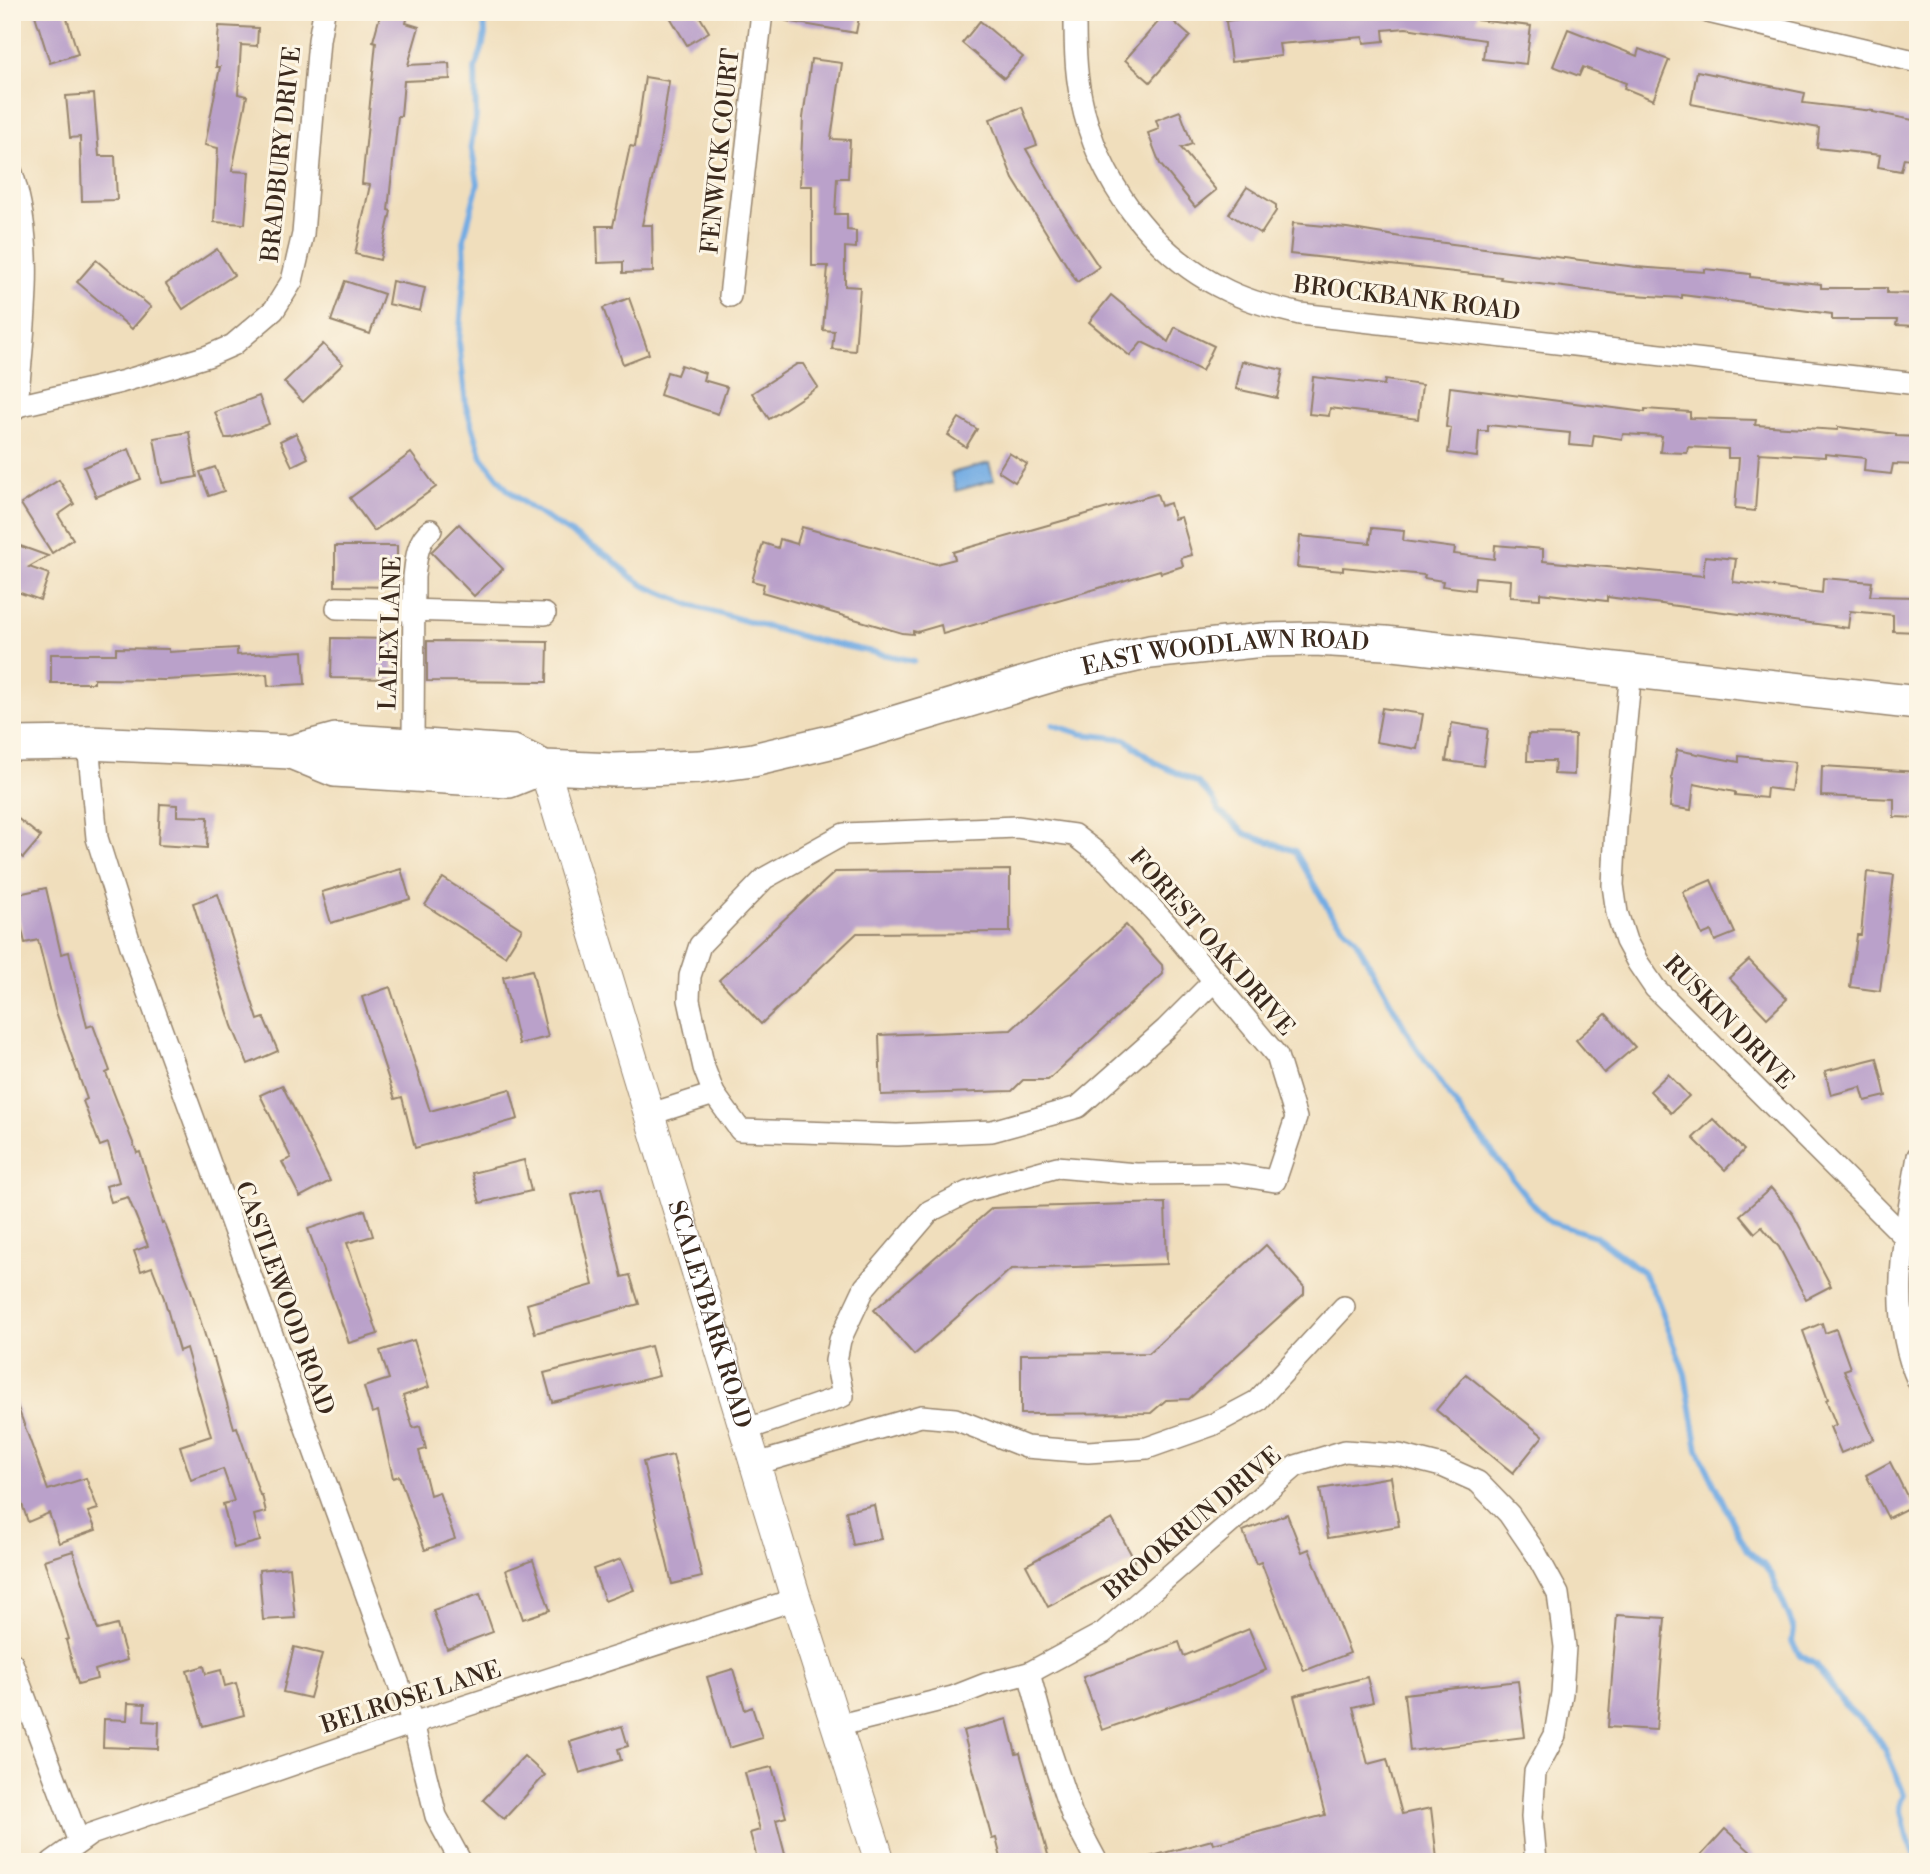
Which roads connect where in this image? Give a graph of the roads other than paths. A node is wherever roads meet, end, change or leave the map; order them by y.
1 (324, 12) edge
2 (762, 12) edge
3 (1075, 12) edge
4 (1708, 12) edge
5 (1918, 62) edge
6 (12, 173) edge
7 (730, 296) dead end
8 (1918, 384) edge
9 (15, 409) edge
10 (431, 530) dead end
11 (337, 608) dead end
12 (413, 611) junction
13 (545, 614) dead end
14 (1631, 670) junction
15 (1918, 703) edge
16 (88, 743) junction
17 (413, 743) junction
18 (12, 744) edge
19 (291, 752) junction
20 (544, 767) junction
21 (1214, 981) junction
22 (714, 1094) junction
23 (651, 1114) junction
24 (1918, 1156) edge
25 (1905, 1237) junction
26 (1344, 1307) dead end
27 (1918, 1381) edge
28 (745, 1430) junction
29 (756, 1464) junction
30 (796, 1600) junction
31 (12, 1663) edge
32 (1029, 1673) junction
33 (413, 1723) junction
34 (836, 1728) junction
35 (79, 1842) junction
36 (52, 1862) edge
37 (461, 1862) edge
38 (880, 1862) edge
39 (1097, 1862) edge
40 (1536, 1862) edge

1 - 9 street, BRADBURY DRIVE
2 - 7 street, FENWICK COURT
3 - 8 street, BROCKBANK ROAD
4 - 5 street
6 - 9 street
10 - 12 street, LALEX LANE
11 - 12 street
12 - 13 street
12 - 17 street, LALEX LANE
14 - 15 main road, EAST WOODLAWN ROAD
14 - 20 main road, EAST WOODLAWN ROAD
14 - 25 street, RUSKIN DRIVE
16 - 18 main road, EAST WOODLAWN ROAD
16 - 19 main road, EAST WOODLAWN ROAD
16 - 33 street, CASTLEWOOD ROAD
17 - 19 main road, EAST WOODLAWN ROAD
17 - 20 main road, EAST WOODLAWN ROAD
19 - 20 main road, EAST WOODLAWN ROAD
20 - 23 street, SCALEYBARK ROAD
21 - 22 street
21 - 22 street, FOREST OAK DRIVE
21 - 28 street, FOREST OAK DRIVE
22 - 23 street
23 - 28 street, SCALEYBARK ROAD
24 - 25 street
25 - 27 street
26 - 29 street
28 - 29 street, SCALEYBARK ROAD
29 - 30 street, SCALEYBARK ROAD
30 - 33 street, BELROSE LANE
30 - 34 street, SCALEYBARK ROAD
31 - 35 street
32 - 34 street, BROOKRUN DRIVE
32 - 39 street
32 - 40 street, BROOKRUN DRIVE
33 - 35 street, BELROSE LANE
33 - 37 street, CASTLEWOOD ROAD
34 - 38 street, SCALEYBARK ROAD
35 - 36 street, BELROSE LANE

